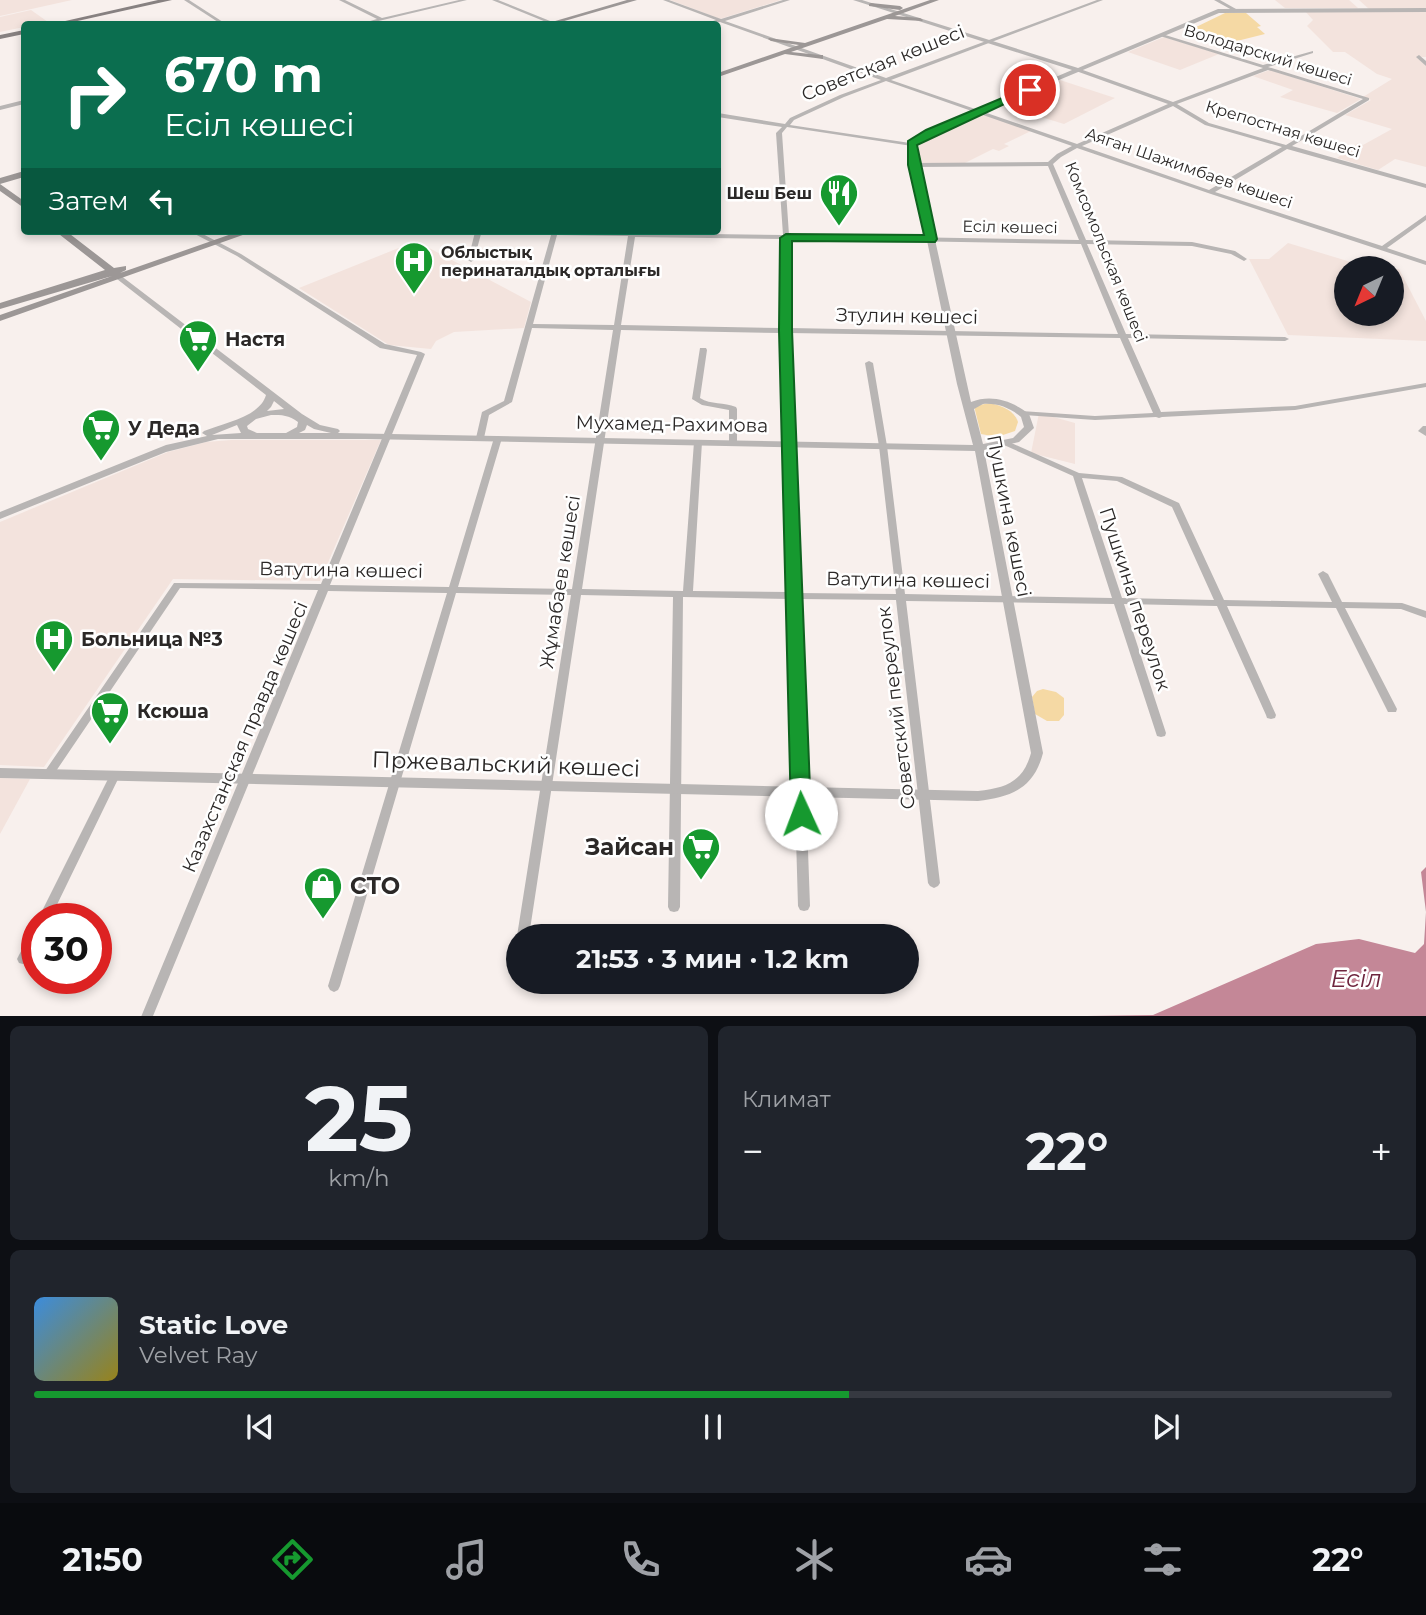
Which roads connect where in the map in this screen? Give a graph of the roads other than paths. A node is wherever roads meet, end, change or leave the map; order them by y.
1 (168, 0) edge
2 (186, 0) edge
3 (341, 0) edge
4 (465, 0) edge
5 (494, 0) edge
6 (634, 0) edge
7 (665, 0) edge
8 (788, 0) edge
9 (856, 0) edge
10 (936, 0) edge
11 (1101, 0) edge
12 (1216, 0) edge
13 (1353, 0) edge
14 (871, 5) junction
15 (914, 6) junction
16 (1234, 9) junction
17 (1364, 10) junction
18 (1426, 10) edge
19 (895, 12) junction
20 (382, 20) junction
21 (874, 20) junction
22 (920, 20) junction
23 (75, 21) edge
24 (219, 21) edge
25 (377, 21) edge
26 (544, 21) edge
27 (561, 21) edge
28 (720, 21) joint
29 (721, 21) edge
30 (21, 33) edge
31 (1162, 35) junction
32 (0, 37) edge
33 (771, 39) junction
34 (816, 40) junction
35 (986, 41) junction
36 (794, 48) junction
37 (1311, 52) dead end
38 (770, 57) junction
39 (820, 57) junction
40 (1419, 57) dead end
41 (1426, 64) edge
42 (1266, 67) junction
43 (1078, 70) junction
44 (721, 74) edge
45 (886, 79) junction
46 (21, 103) edge
47 (1171, 103) junction
48 (0, 108) edge
49 (981, 110) junction
50 (721, 116) edge
51 (784, 126) junction
52 (911, 145) junction
53 (1080, 145) junction
54 (1288, 146) junction
55 (1050, 164) junction
56 (914, 165) junction
57 (21, 175) edge
58 (0, 181) edge
59 (1426, 186) edge
60 (0, 187) edge
61 (1210, 192) junction
62 (21, 203) edge
63 (1426, 217) edge
64 (65, 235) edge
65 (201, 235) edge
66 (236, 235) edge
67 (477, 235) edge
68 (554, 235) edge
69 (632, 235) edge
70 (694, 235) edge
71 (786, 238) junction
72 (931, 239) junction
73 (213, 242) junction
74 (1083, 242) junction
75 (1382, 249) junction
76 (1244, 258) dead end
77 (471, 260) dead end
78 (1426, 263) edge
79 (116, 274) junction
80 (0, 306) edge
81 (0, 318) edge
82 (529, 326) junction
83 (617, 327) junction
84 (785, 330) junction
85 (951, 333) junction
86 (1122, 336) junction
87 (1285, 339) dead end
88 (703, 349) dead end
89 (869, 363) dead end
90 (962, 384) junction
91 (1426, 385) edge
92 (267, 389) junction
93 (996, 401) junction
94 (968, 409) junction
95 (1024, 414) junction
96 (299, 416) junction
97 (1159, 416) junction
98 (252, 418) junction
99 (269, 436) junction
100 (365, 436) junction
101 (389, 436) junction
102 (480, 438) junction
103 (498, 438) junction
104 (600, 440) junction
105 (698, 442) junction
106 (733, 443) junction
107 (1007, 443) junction
108 (789, 444) junction
109 (883, 446) junction
110 (979, 448) junction
111 (165, 449) junction
112 (1077, 475) junction
113 (1176, 505) joint
114 (0, 516) edge
115 (1323, 574) dead end
116 (326, 587) junction
117 (453, 589) junction
118 (576, 592) junction
119 (683, 593) junction
120 (794, 595) junction
121 (900, 597) junction
122 (1008, 600) junction
123 (1117, 601) junction
124 (1220, 603) junction
125 (1339, 605) junction
126 (1426, 615) edge
127 (1392, 709) dead end
128 (1271, 715) dead end
129 (1161, 733) dead end
130 (0, 773) edge
131 (48, 774) junction
132 (115, 775) junction
133 (246, 778) junction
134 (395, 782) junction
135 (547, 787) junction
136 (676, 790) junction
137 (800, 791) junction
138 (1010, 791) joint
139 (923, 794) junction
140 (934, 883) dead end
141 (52, 903) edge
142 (804, 906) dead end
143 (674, 907) dead end
144 (525, 924) edge
145 (334, 986) dead end
146 (147, 1016) edge

1 - 23 main road
2 - 24 street
3 - 20 street
4 - 20 street
5 - 26 street
6 - 27 main road
7 - 28 street, Аяган Шажимбаев көшесі
8 - 28 street
9 - 14 street, Крепостная көшесі
10 - 15 main road
11 - 35 street, Советская көшесі
12 - 16 street
13 - 17 street
14 - 15 main road
14 - 19 street, Крепостная көшесі
14 - 21 main road
15 - 19 main road
15 - 22 main road
16 - 17 street
16 - 31 street
17 - 18 street
19 - 21 main road
19 - 22 street, Крепостная көшесі
20 - 25 street
21 - 22 main road
21 - 34 main road
22 - 35 street, Крепостная көшесі
29 - 33 street, Аяган Шажимбаев көшесі
30 - 32 main road
31 - 42 street, Володарский көшесі
31 - 43 street
33 - 34 main road
33 - 36 street, Аяган Шажимбаев көшесі
33 - 38 main road
34 - 36 main road
34 - 39 main road
35 - 43 street, Крепостная көшесі
35 - 45 street, Советская көшесі
36 - 38 main road
36 - 39 street, Аяган Шажимбаев көшесі
37 - 42 street, Комсомольская көшесі
38 - 39 main road
38 - 44 main road
39 - 45 street, Аяган Шажимбаев көшесі
40 - 41 street
42 - 47 street, Комсомольская көшесі
42 - 54 street, Володарский көшесі
43 - 47 street, Крепостная көшесі
43 - 49 street
45 - 49 street, Аяган Шажимбаев көшесі
45 - 51 street, Советская көшесі
46 - 48 street
47 - 53 street, Комсомольская көшесі
47 - 54 street, Крепостная көшесі
49 - 52 street
49 - 53 street, Аяган Шажимбаев көшесі
50 - 51 street
51 - 52 street
51 - 71 street
52 - 56 street, Пушкина көшесі
53 - 55 street, Комсомольская көшесі
53 - 61 street, Аяган Шажимбаев көшесі
54 - 59 street, Крепостная көшесі
54 - 61 street
55 - 56 street
55 - 74 street, Комсомольская көшесі
56 - 72 street, Пушкина көшесі
57 - 58 main road
60 - 62 main road
61 - 75 street, Аяган Шажимбаев көшесі
63 - 75 street
64 - 79 main road
65 - 73 street
66 - 73 main road
67 - 77 street
68 - 82 street
69 - 83 street, Жұмабаев көшесі
70 - 71 street, Есіл көшесі
71 - 72 street, Есіл көшесі
71 - 84 street
72 - 74 street, Есіл көшесі
72 - 85 street, Пушкина көшесі
73 - 79 main road
73 - 101 street, Казахстанская правда көшесі
74 - 76 street, Есіл көшесі
74 - 86 street, Комсомольская көшесі
75 - 78 street, Аяган Шажимбаев көшесі
79 - 80 main road
79 - 81 main road
79 - 92 street
82 - 83 street, Зтулин көшесі
82 - 102 street
83 - 84 street, Зтулин көшесі
83 - 104 street, Жұмабаев көшесі
84 - 85 street, Зтулин көшесі
84 - 108 street
85 - 86 street, Зтулин көшесі
85 - 90 street, Пушкина көшесі
86 - 87 street, Зтулин көшесі
86 - 97 street, Комсомольская көшесі
88 - 106 street
89 - 109 street, Советский переулок
90 - 93 street
90 - 94 street, Пушкина көшесі
91 - 97 street
92 - 96 street
92 - 98 street
93 - 94 street
93 - 95 street
94 - 110 street, Пушкина көшесі
95 - 97 street
95 - 107 street
96 - 98 street
96 - 99 street
96 - 100 street
98 - 99 street
98 - 111 street
99 - 100 street
99 - 111 street
100 - 101 street, Мухамед-Рахимова
101 - 102 street, Мухамед-Рахимова
101 - 116 street, Казахстанская правда көшесі
102 - 103 street, Мухамед-Рахимова
103 - 104 street, Мухамед-Рахимова
103 - 117 street
104 - 105 street, Мухамед-Рахимова
104 - 118 street, Жұмабаев көшесі
105 - 106 street, Мухамед-Рахимова
105 - 119 street
106 - 108 street, Мухамед-Рахимова
107 - 110 street, Мухамед-Рахимова
107 - 112 street
108 - 109 street, Мухамед-Рахимова
108 - 120 street
109 - 110 street, Мухамед-Рахимова
109 - 121 street, Советский переулок
110 - 122 street, Пушкина көшесі
111 - 114 street
112 - 113 street
112 - 123 street, Пушкина переулок
113 - 124 street
115 - 125 street
116 - 117 street, Ватутина көшесі
116 - 131 street, Ватутина көшесі
116 - 133 street, Казахстанская правда көшесі
117 - 118 street, Ватутина көшесі
117 - 134 street
118 - 119 street, Ватутина көшесі
118 - 135 street, Жұмабаев көшесі
119 - 120 street, Ватутина көшесі
119 - 136 street
120 - 121 street, Ватутина көшесі
120 - 137 street
121 - 122 street, Ватутина көшесі
121 - 139 street, Советский переулок
122 - 123 street, Ватутина көшесі
122 - 138 street, Пушкина көшесі
123 - 124 street, Ватутина көшесі
123 - 129 street, Пушкина переулок
124 - 125 street, Ватутина көшесі
124 - 128 street
125 - 126 street, Ватутина көшесі
125 - 127 street
130 - 131 street, Пржевальский көшесі
131 - 132 street, Пржевальский көшесі
132 - 133 street, Пржевальский көшесі
132 - 141 street
133 - 134 street, Пржевальский көшесі
133 - 146 street, Казахстанская правда көшесі
134 - 135 street, Пржевальский көшесі
134 - 145 street
135 - 136 street, Пржевальский көшесі
135 - 144 street, Жұмабаев көшесі
136 - 137 street, Пржевальский көшесі
136 - 143 street
137 - 139 street, Пржевальский көшесі
137 - 142 street
138 - 139 street, Пржевальский көшесі
139 - 140 street, Советский переулок

